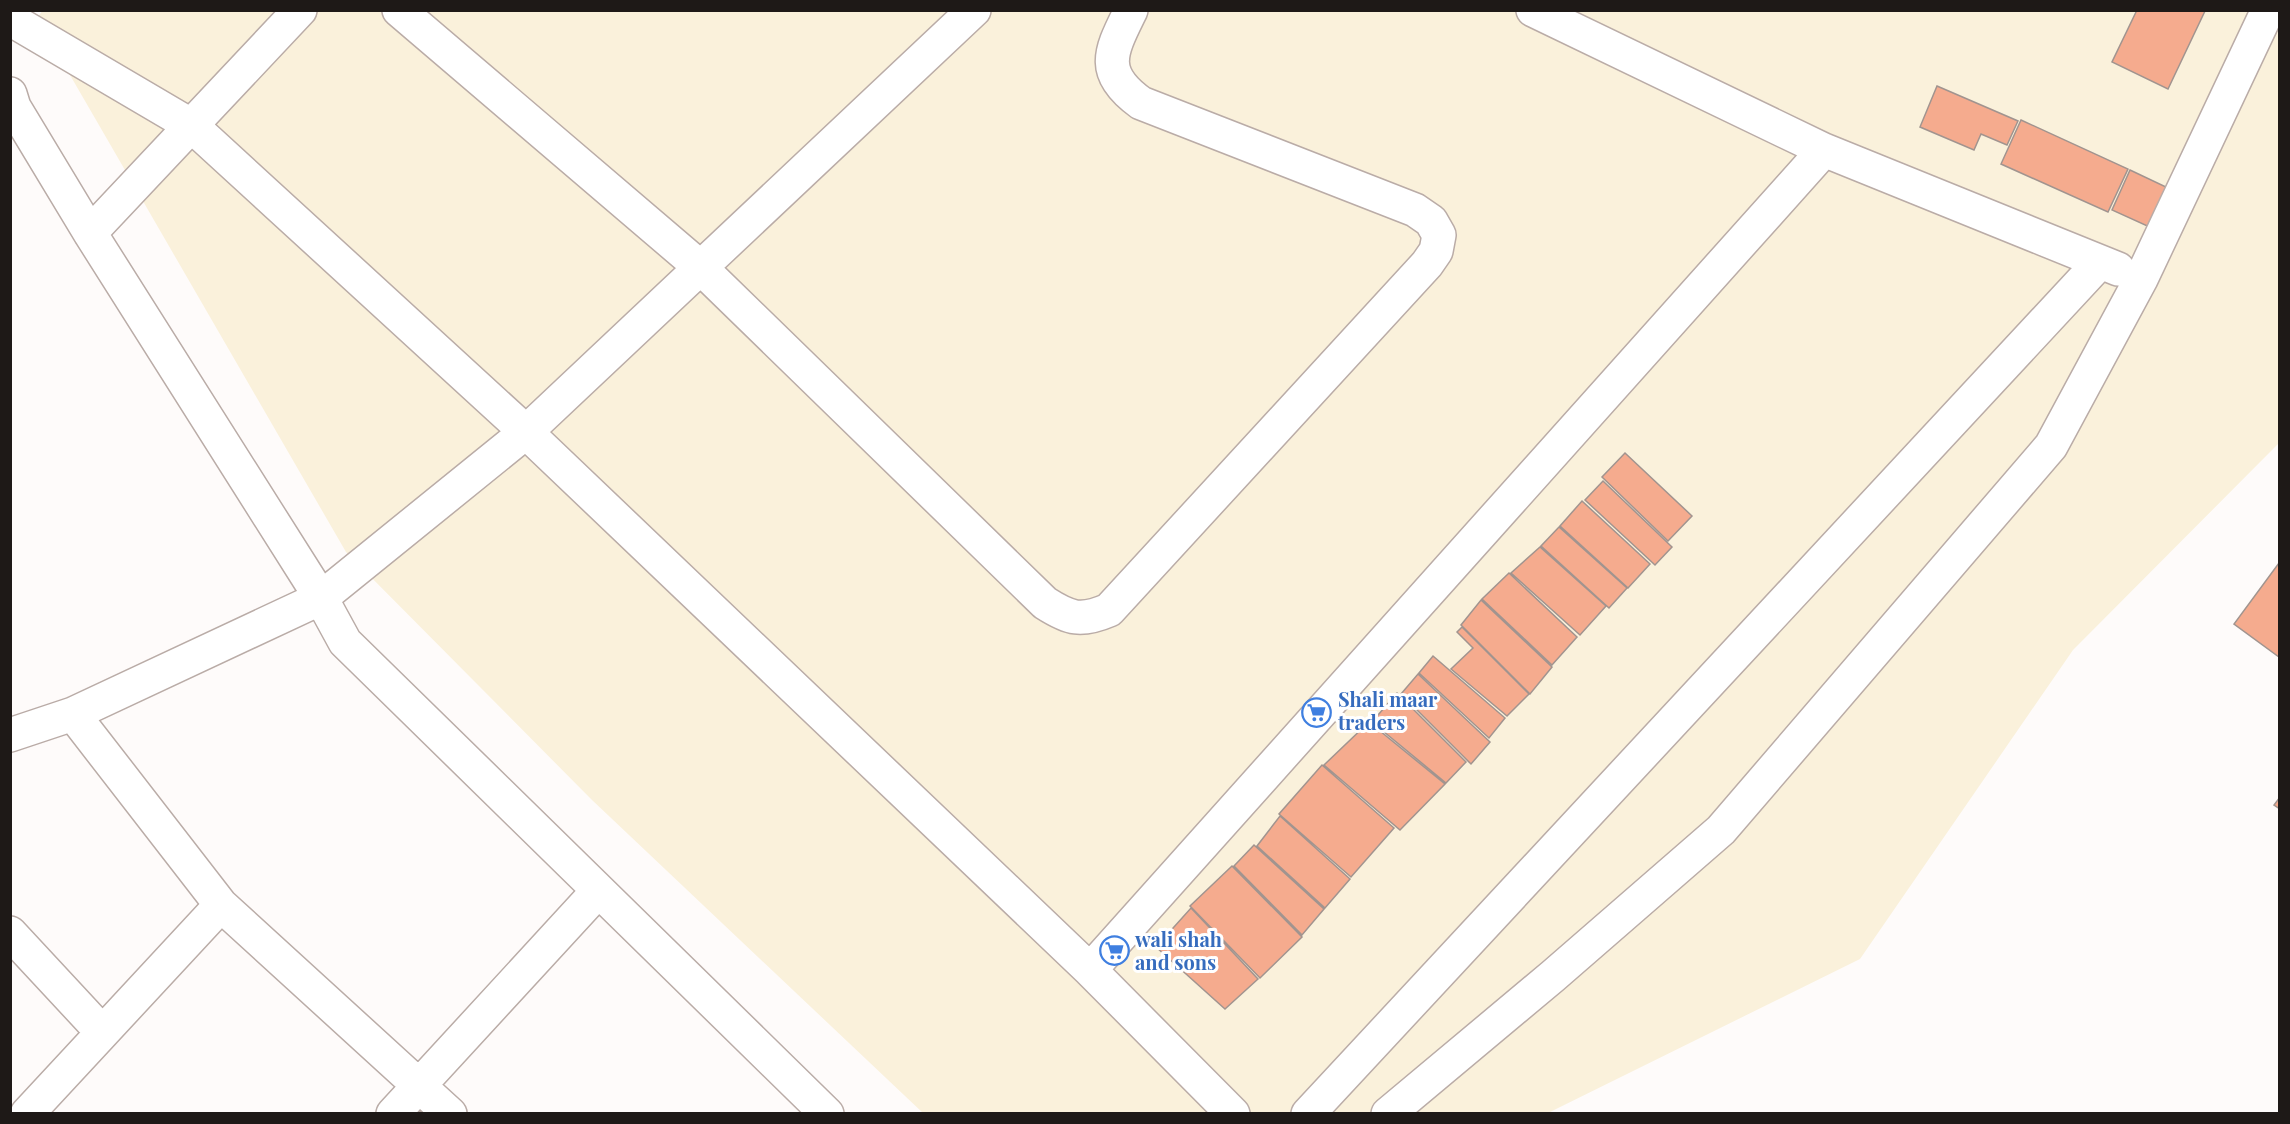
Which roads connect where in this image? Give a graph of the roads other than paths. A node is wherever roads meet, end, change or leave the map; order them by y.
1 (300, 10) edge
2 (399, 10) edge
3 (974, 10) edge
4 (1131, 10) edge
5 (1533, 10) edge
6 (2268, 10) edge
7 (10, 19) edge
8 (10, 93) edge
9 (192, 126) junction
10 (1824, 150) junction
11 (90, 233) junction
12 (2100, 262) junction
13 (700, 267) junction
14 (2141, 279) junction
15 (526, 432) junction
16 (321, 598) junction
17 (73, 714) junction
18 (10, 735) edge
19 (598, 891) junction
20 (221, 905) junction
21 (10, 933) edge
22 (1090, 970) junction
23 (102, 1032) junction
24 (421, 1086) junction
25 (27, 1113) edge
26 (393, 1113) edge
27 (450, 1113) edge
28 (827, 1113) edge
29 (1233, 1113) edge
30 (1308, 1113) edge
31 (1388, 1113) edge

1 - 9 street
2 - 13 street
3 - 13 street
4 - 13 street
5 - 10 street
6 - 14 street
7 - 9 street
8 - 11 street
9 - 11 street
9 - 15 street
10 - 12 street
10 - 22 street
11 - 16 street
12 - 14 street
12 - 30 street
13 - 15 street
14 - 31 street
15 - 16 street
15 - 22 street
16 - 17 street
16 - 19 street
17 - 18 street
17 - 20 street
19 - 24 street
19 - 28 street
20 - 23 street
20 - 24 street
21 - 23 street
22 - 29 street
23 - 25 street
24 - 26 street
24 - 27 street

